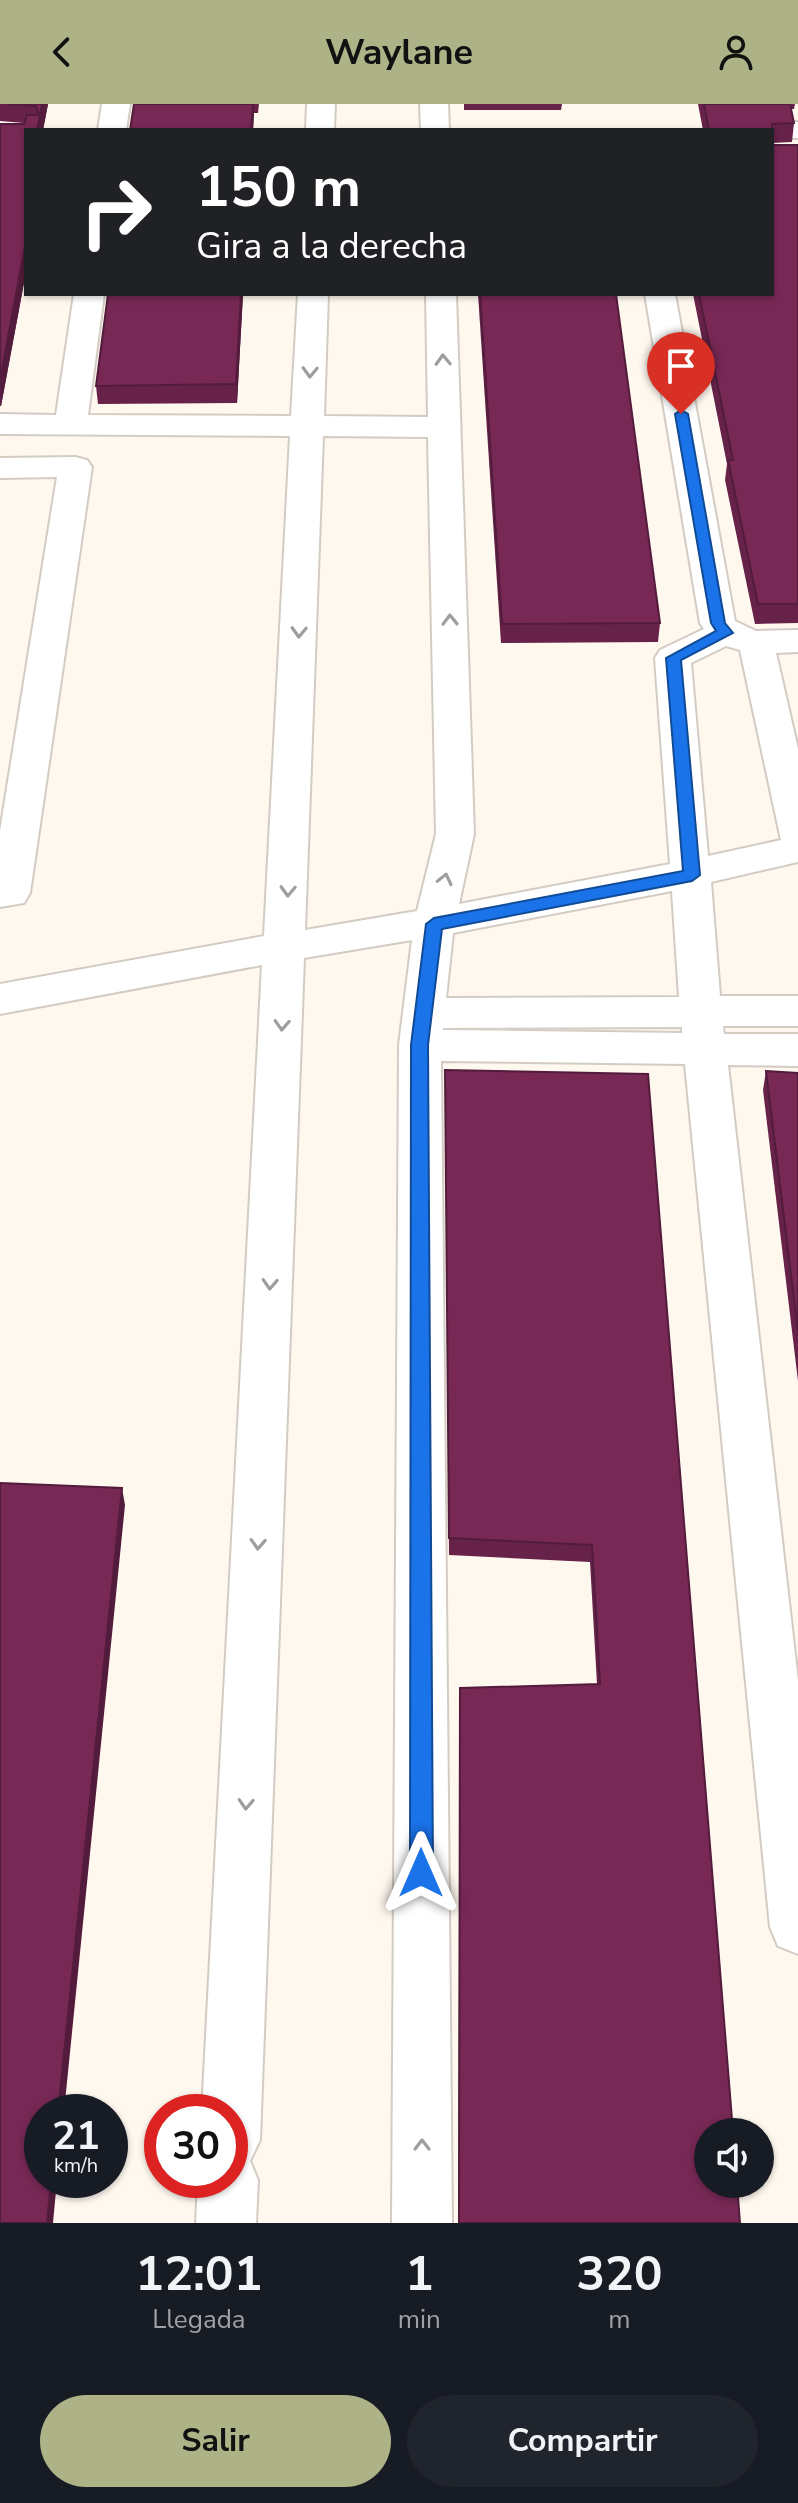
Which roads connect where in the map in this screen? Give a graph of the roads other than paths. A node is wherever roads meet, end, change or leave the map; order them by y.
1 (116, 104) edge
2 (321, 104) edge
3 (434, 104) edge
4 (112, 128) edge
5 (320, 128) edge
6 (435, 128) edge
7 (774, 130) edge
8 (798, 130) edge
9 (774, 153) edge
10 (798, 153) edge
11 (89, 296) edge
12 (313, 296) edge
13 (441, 296) edge
14 (660, 296) edge
15 (0, 424) edge
16 (71, 424) junction
17 (308, 426) junction
18 (446, 427) junction
19 (0, 468) edge
20 (741, 637) junction
21 (798, 641) edge
22 (798, 836) edge
23 (798, 849) edge
24 (692, 875) junction
25 (0, 893) edge
26 (434, 924) junction
27 (286, 947) junction
28 (0, 999) edge
29 (798, 1011) edge
30 (421, 1029) junction
31 (703, 1031) junction
32 (798, 1050) edge
33 (798, 1927) edge
34 (232, 2094) edge
35 (227, 2198) edge
36 (226, 2223) edge
37 (422, 2223) edge

1 - 4 street
2 - 5 street
3 - 6 street
7 - 8 street
9 - 10 street
11 - 16 street
12 -> 17 street
18 -> 13 street
14 - 20 street
15 - 16 street
16 - 17 street
17 - 18 street
17 -> 27 street
26 -> 18 street
19 - 25 street
20 - 21 street
20 - 22 street
20 - 24 street
23 - 24 street
24 - 26 street
24 - 31 street
26 - 27 street
26 - 30 street
27 - 28 street
27 -> 34 street
29 - 31 street
30 - 31 street
37 -> 30 street
31 - 32 street
31 - 33 street
35 - 36 street

